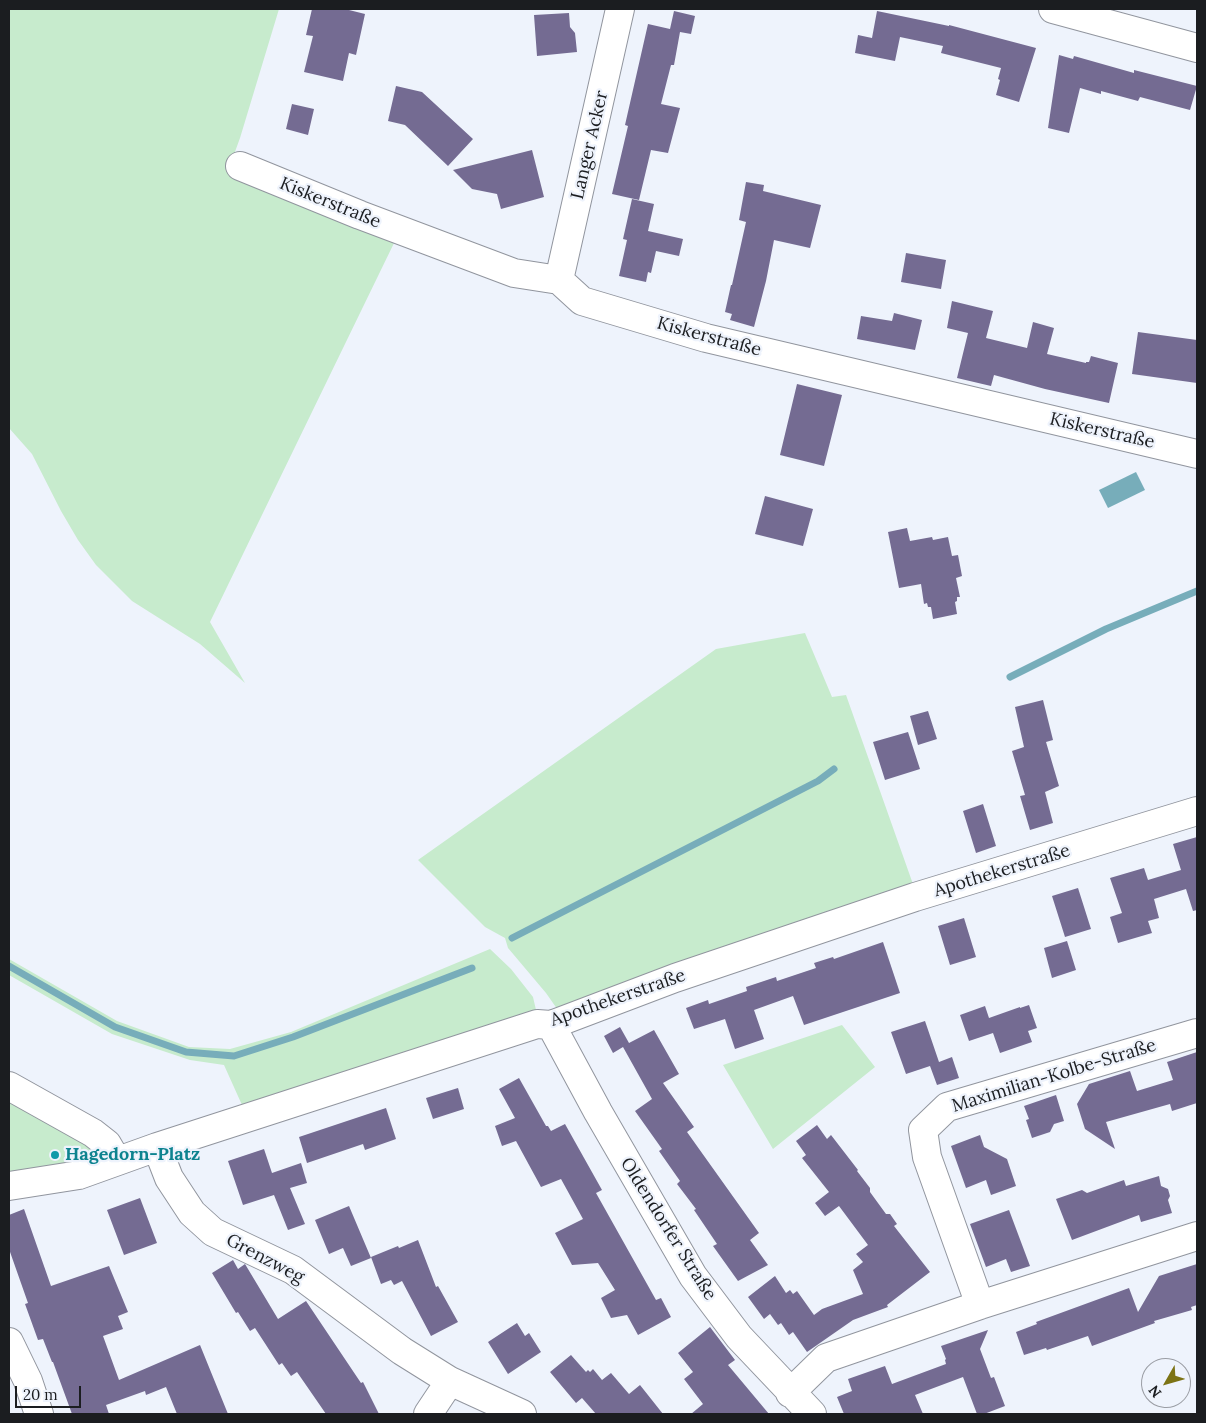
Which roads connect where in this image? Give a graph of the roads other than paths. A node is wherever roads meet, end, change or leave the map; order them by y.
1 (620, 9) edge
2 (1053, 9) edge
3 (1197, 48) edge
4 (240, 166) dead end
5 (559, 280) junction
6 (1197, 454) edge
7 (1197, 811) edge
8 (551, 1025) junction
9 (1197, 1033) edge
10 (9, 1086) edge
11 (157, 1147) junction
12 (117, 1161) junction
13 (9, 1186) edge
14 (1197, 1236) edge
15 (980, 1305) junction
16 (9, 1342) edge
17 (450, 1381) junction
18 (790, 1393) junction
19 (39, 1414) edge
20 (428, 1414) edge
21 (522, 1414) edge
22 (812, 1414) edge

1 - 5 street, Langer Acker
2 - 3 street
4 - 5 street, Kiskerstraße
5 - 6 street, Kiskerstraße
7 - 8 street, Apothekerstraße
8 - 11 street, Apothekerstraße
8 - 18 street, Oldendorfer Straße
9 - 15 street, Maximilian-Kolbe-Straße
10 - 12 street
11 - 12 street, Apothekerstraße
11 - 17 street, Grenzweg
12 - 13 street, Apothekerstraße
14 - 15 street
15 - 18 street
16 - 19 street
17 - 20 street
17 - 21 street, Grenzweg
18 - 22 street, Oldendorfer Straße

